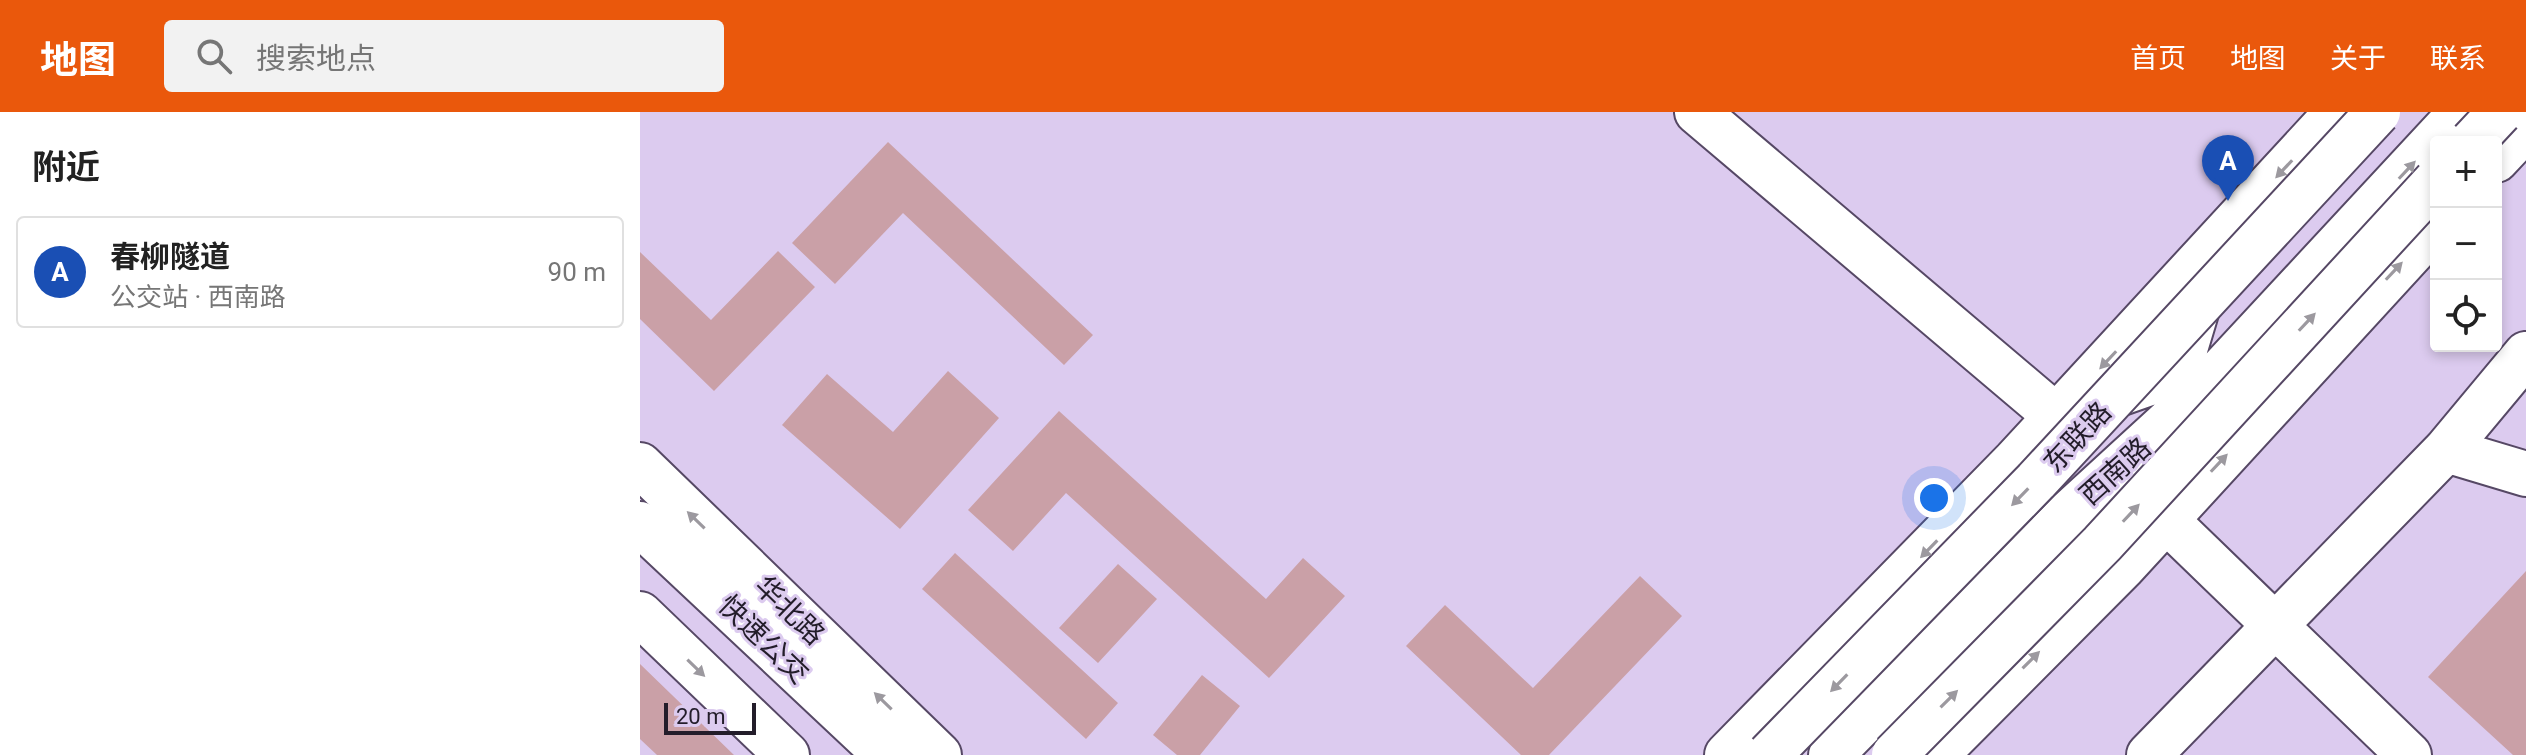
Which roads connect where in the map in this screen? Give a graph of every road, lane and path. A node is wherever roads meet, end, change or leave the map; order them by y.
1 (1697, 112) edge
2 (2337, 112) edge
3 (2378, 112) edge
4 (2500, 112) edge
5 (2526, 114) edge
6 (2448, 125) edge
7 (2526, 128) edge
8 (2502, 154) edge
9 (2430, 188) edge
10 (2430, 233) edge
11 (2217, 242) junction
12 (2526, 354) edge
13 (2190, 382) junction
14 (2056, 416) junction
15 (2446, 450) junction
16 (640, 465) edge
17 (2526, 474) edge
18 (2166, 520) junction
19 (640, 524) edge
20 (640, 547) edge
21 (640, 614) edge
22 (2275, 626) junction
23 (787, 755) edge
24 (858, 755) edge
25 (886, 755) edge
26 (939, 755) edge
27 (1727, 755) edge
28 (1769, 755) edge
29 (1831, 755) edge
30 (1894, 755) edge
31 (1936, 755) edge
32 (2149, 755) edge
33 (2409, 755) edge

1 - 14 main road
2 -> 11 main road
3 -> 28 main road, 东联路, bridge
4 - 6 main road, bridge
5 - 6 main road
6 - 13 main road, 西南路
7 - 8 main road
30 -> 9 main road, bridge
18 -> 10 main road
11 - 13 main road
11 -> 14 main road
12 - 15 main road
13 - 14 main road
13 - 18 main road
13 - 29 main road, 西南路
14 -> 27 main road
15 - 17 main road
15 - 22 main road
26 -> 16 main road, 华北路
18 - 22 main road
31 -> 18 main road
19 - 25 main road, 快速公交
20 - 24 main road, 快速公交
21 -> 23 main road
22 - 32 main road
22 - 33 main road

